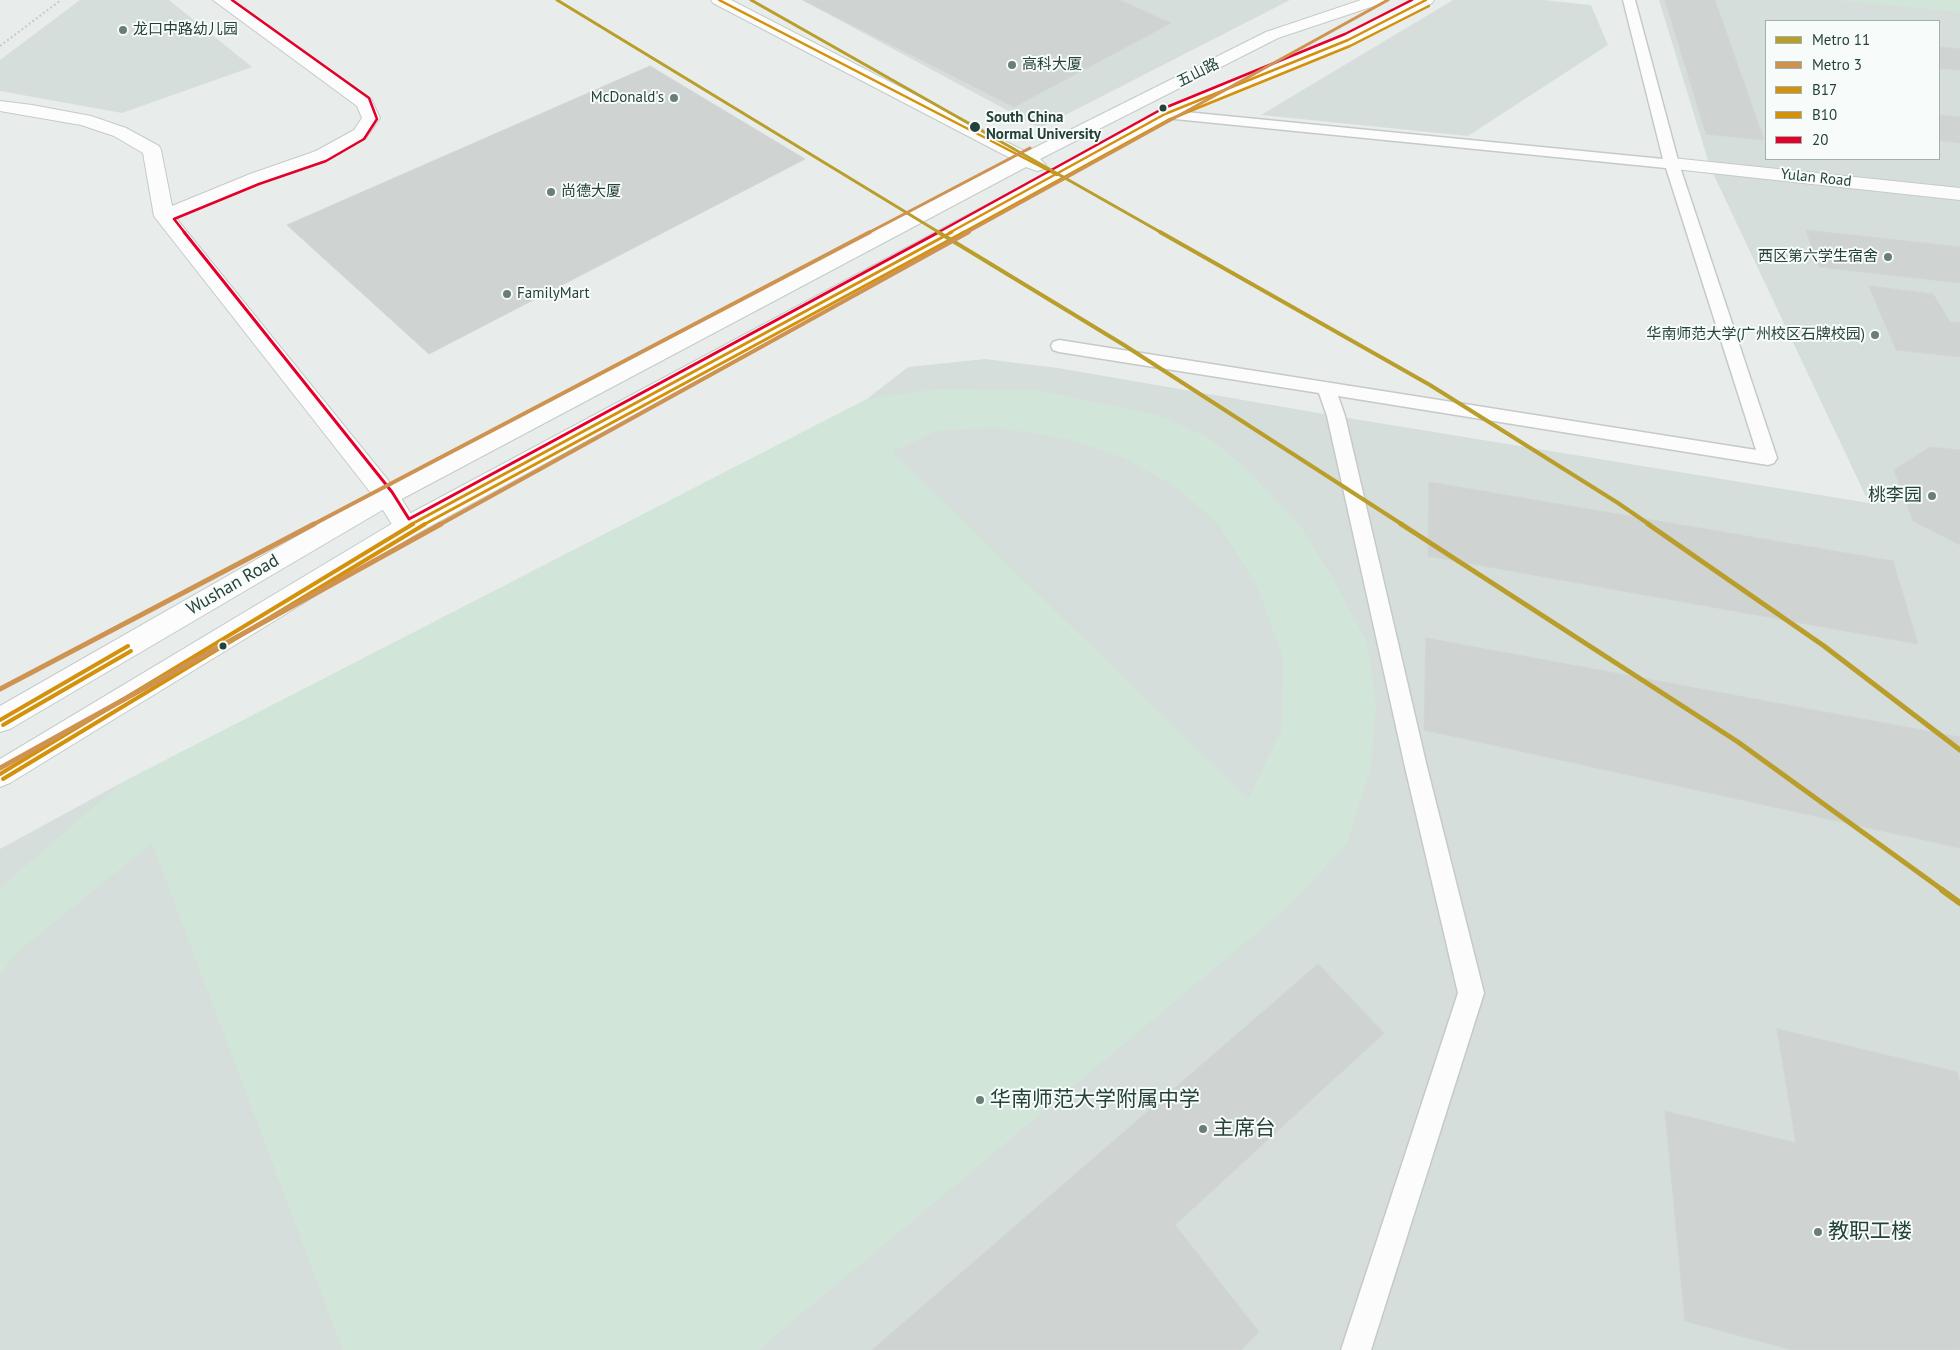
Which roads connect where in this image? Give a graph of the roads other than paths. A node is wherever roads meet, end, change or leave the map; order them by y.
1 (221, 0) edge
2 (719, 0) edge
3 (1377, 0) edge
4 (1426, 0) edge
5 (1629, 0) edge
6 (0, 106) edge
7 (1165, 114) junction
8 (1025, 160) junction
9 (1672, 164) junction
10 (1057, 174) junction
11 (1960, 194) edge
12 (164, 216) junction
13 (1059, 346) dead end
14 (1326, 388) junction
15 (387, 496) junction
16 (406, 527) junction
17 (0, 720) edge
18 (0, 774) edge
19 (1356, 1350) edge

1 - 12 main road
2 - 8 main road
3 - 8 main road, 五山路
4 - 7 main road
5 - 9 lane
6 - 12 main road
7 - 9 lane
7 - 10 main road
8 - 10 main road
8 - 15 main road, Wushan Road
9 - 11 main road, Yulan Road
9 - 14 lane
10 - 16 main road
12 - 15 main road
13 - 14 lane
14 - 19 lane
15 - 16 main road
15 - 17 main road, Wushan Road
16 - 18 main road

